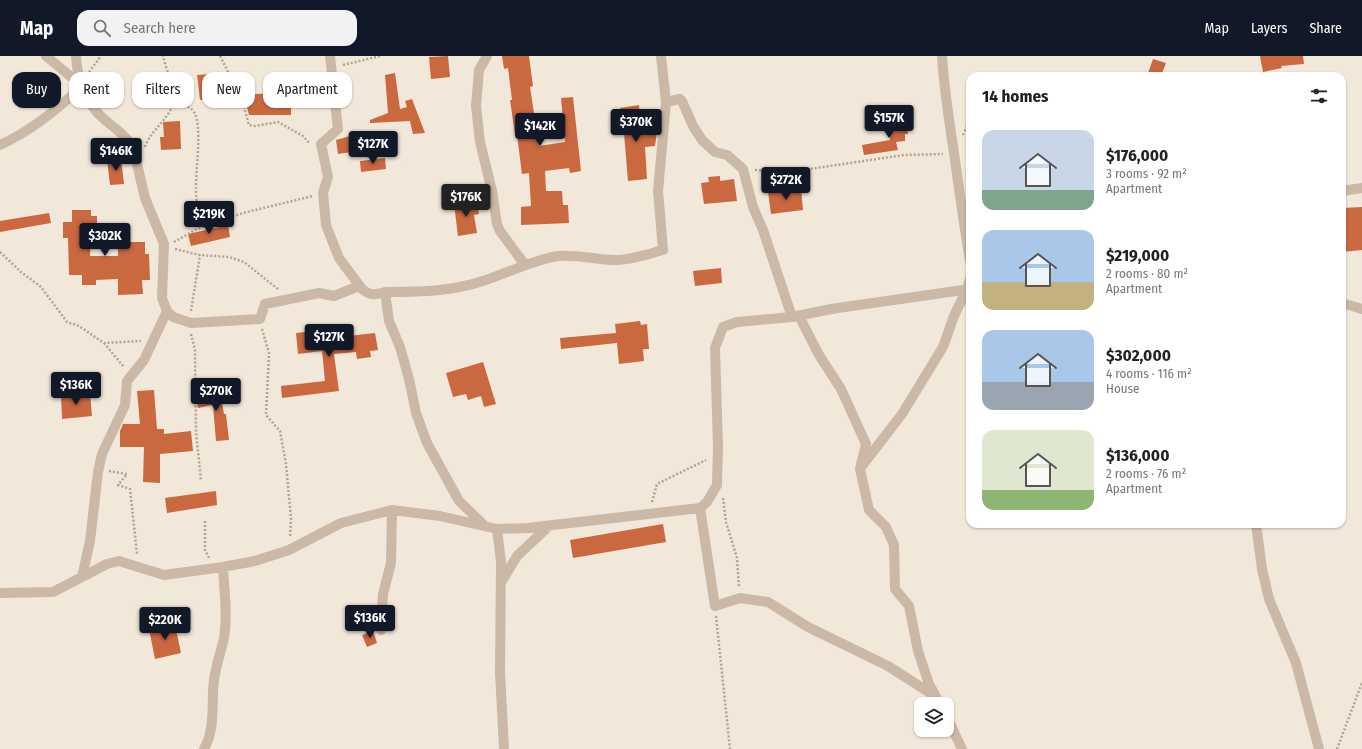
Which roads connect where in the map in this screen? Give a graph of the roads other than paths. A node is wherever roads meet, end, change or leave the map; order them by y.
1 (46, 56) edge
2 (76, 56) edge
3 (330, 56) edge
4 (487, 56) edge
5 (661, 56) edge
6 (942, 56) edge
7 (79, 72) edge
8 (69, 75) edge
9 (69, 98) edge
10 (666, 102) junction
11 (94, 108) edge
12 (0, 145) edge
13 (1362, 188) edge
14 (1346, 190) edge
15 (966, 238) edge
16 (525, 265) junction
17 (359, 286) junction
18 (966, 289) edge
19 (385, 292) junction
20 (966, 294) edge
21 (1346, 304) edge
22 (1362, 309) edge
23 (167, 311) junction
24 (796, 316) junction
25 (860, 469) junction
26 (700, 508) junction
27 (392, 510) junction
28 (486, 526) junction
29 (549, 526) junction
30 (1257, 528) edge
31 (497, 529) junction
32 (219, 567) junction
33 (82, 577) junction
34 (501, 582) junction
35 (0, 593) edge
36 (381, 630) dead end
37 (932, 697) edge
38 (936, 697) edge
39 (954, 732) edge
40 (204, 749) edge
41 (504, 749) edge
42 (962, 749) edge
43 (1319, 749) edge

1 - 8 street
2 - 7 street
3 - 17 street
4 - 16 street
5 - 10 street
6 - 15 street
9 - 12 street
10 - 16 street
10 - 24 street
11 - 23 street
13 - 14 street
16 - 19 street
17 - 19 street
17 - 23 street
18 - 24 street
19 - 28 street
20 - 25 street
21 - 22 street
23 - 33 street
24 - 25 street
24 - 26 street
25 - 38 street
26 - 29 street
26 - 37 street
27 - 28 street
27 - 32 street
27 - 36 street
28 - 31 street
29 - 31 street
29 - 34 street
30 - 43 street
31 - 34 street
32 - 33 street
32 - 40 street
33 - 35 street
34 - 41 street
39 - 42 street

